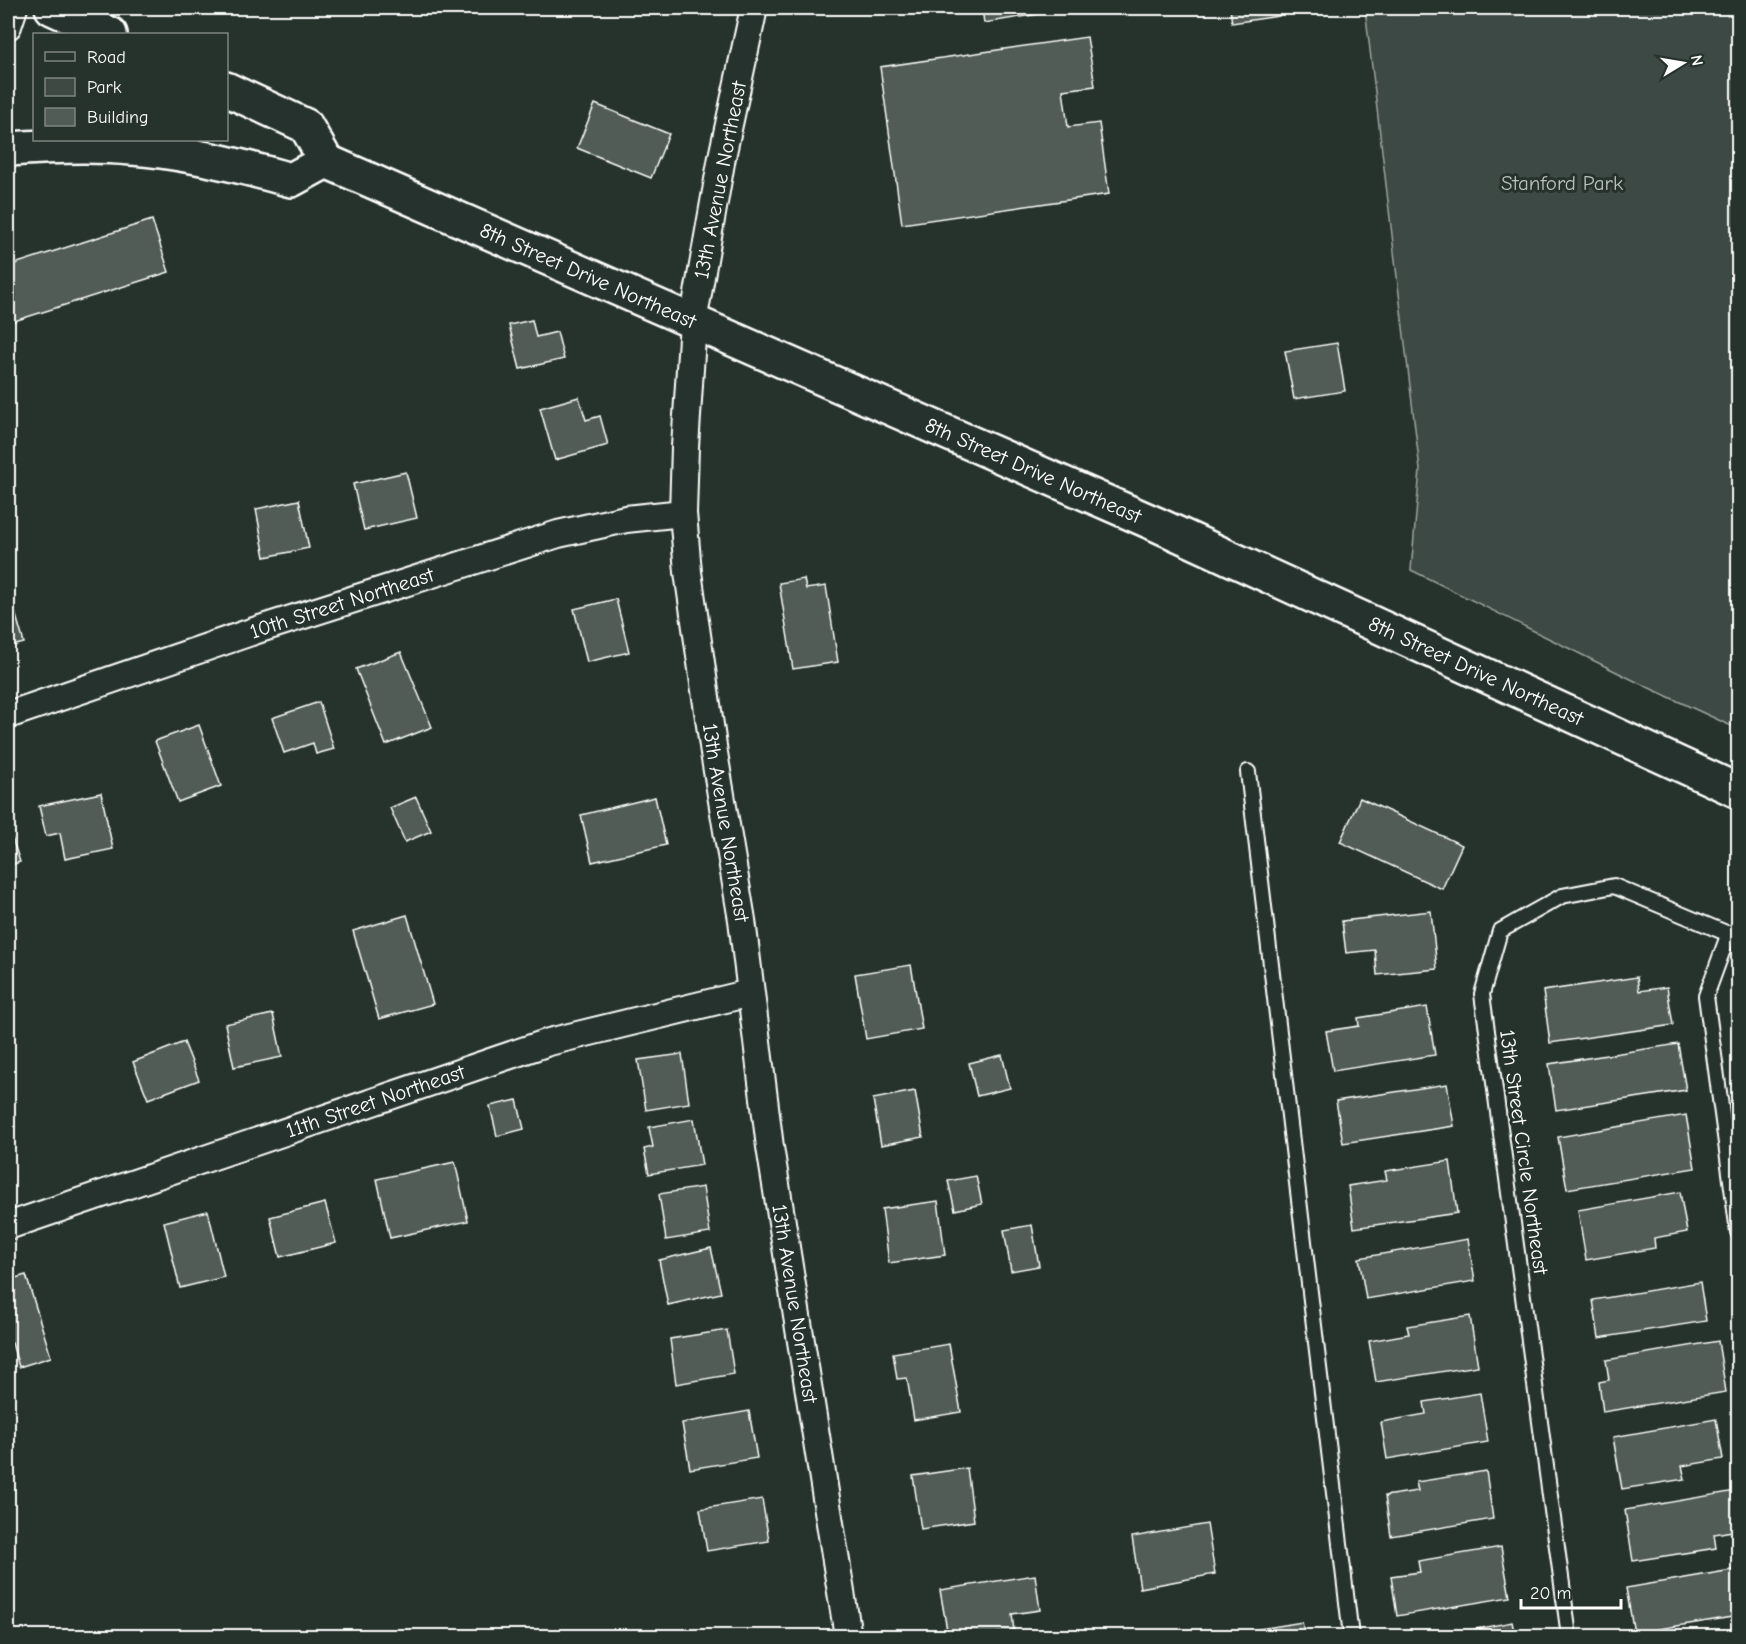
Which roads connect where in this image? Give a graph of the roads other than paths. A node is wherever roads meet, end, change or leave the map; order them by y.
1 (14, 8) edge
2 (52, 8) edge
3 (754, 8) edge
4 (8, 26) edge
5 (108, 33) edge
6 (228, 90) edge
7 (8, 149) edge
8 (326, 161) junction
9 (693, 322) junction
10 (683, 513) junction
11 (8, 715) edge
12 (1248, 772) dead end
13 (1738, 790) edge
14 (1734, 935) edge
15 (750, 993) junction
16 (8, 1226) edge
17 (1738, 1232) edge
18 (848, 1636) edge
19 (1351, 1636) edge
20 (1569, 1636) edge

1 - 4 street
2 - 5 main road
3 - 9 street, 13th Avenue Northeast
6 - 8 main road
7 - 8 main road
8 - 9 main road, 8th Street Drive Northeast
9 - 10 street, 13th Avenue Northeast
9 - 13 main road, 8th Street Drive Northeast
10 - 11 street, 10th Street Northeast
10 - 15 street, 13th Avenue Northeast
12 - 19 lane
14 - 17 lane
14 - 20 lane, 13th Street Circle Northeast
15 - 16 street, 11th Street Northeast
15 - 18 street, 13th Avenue Northeast

